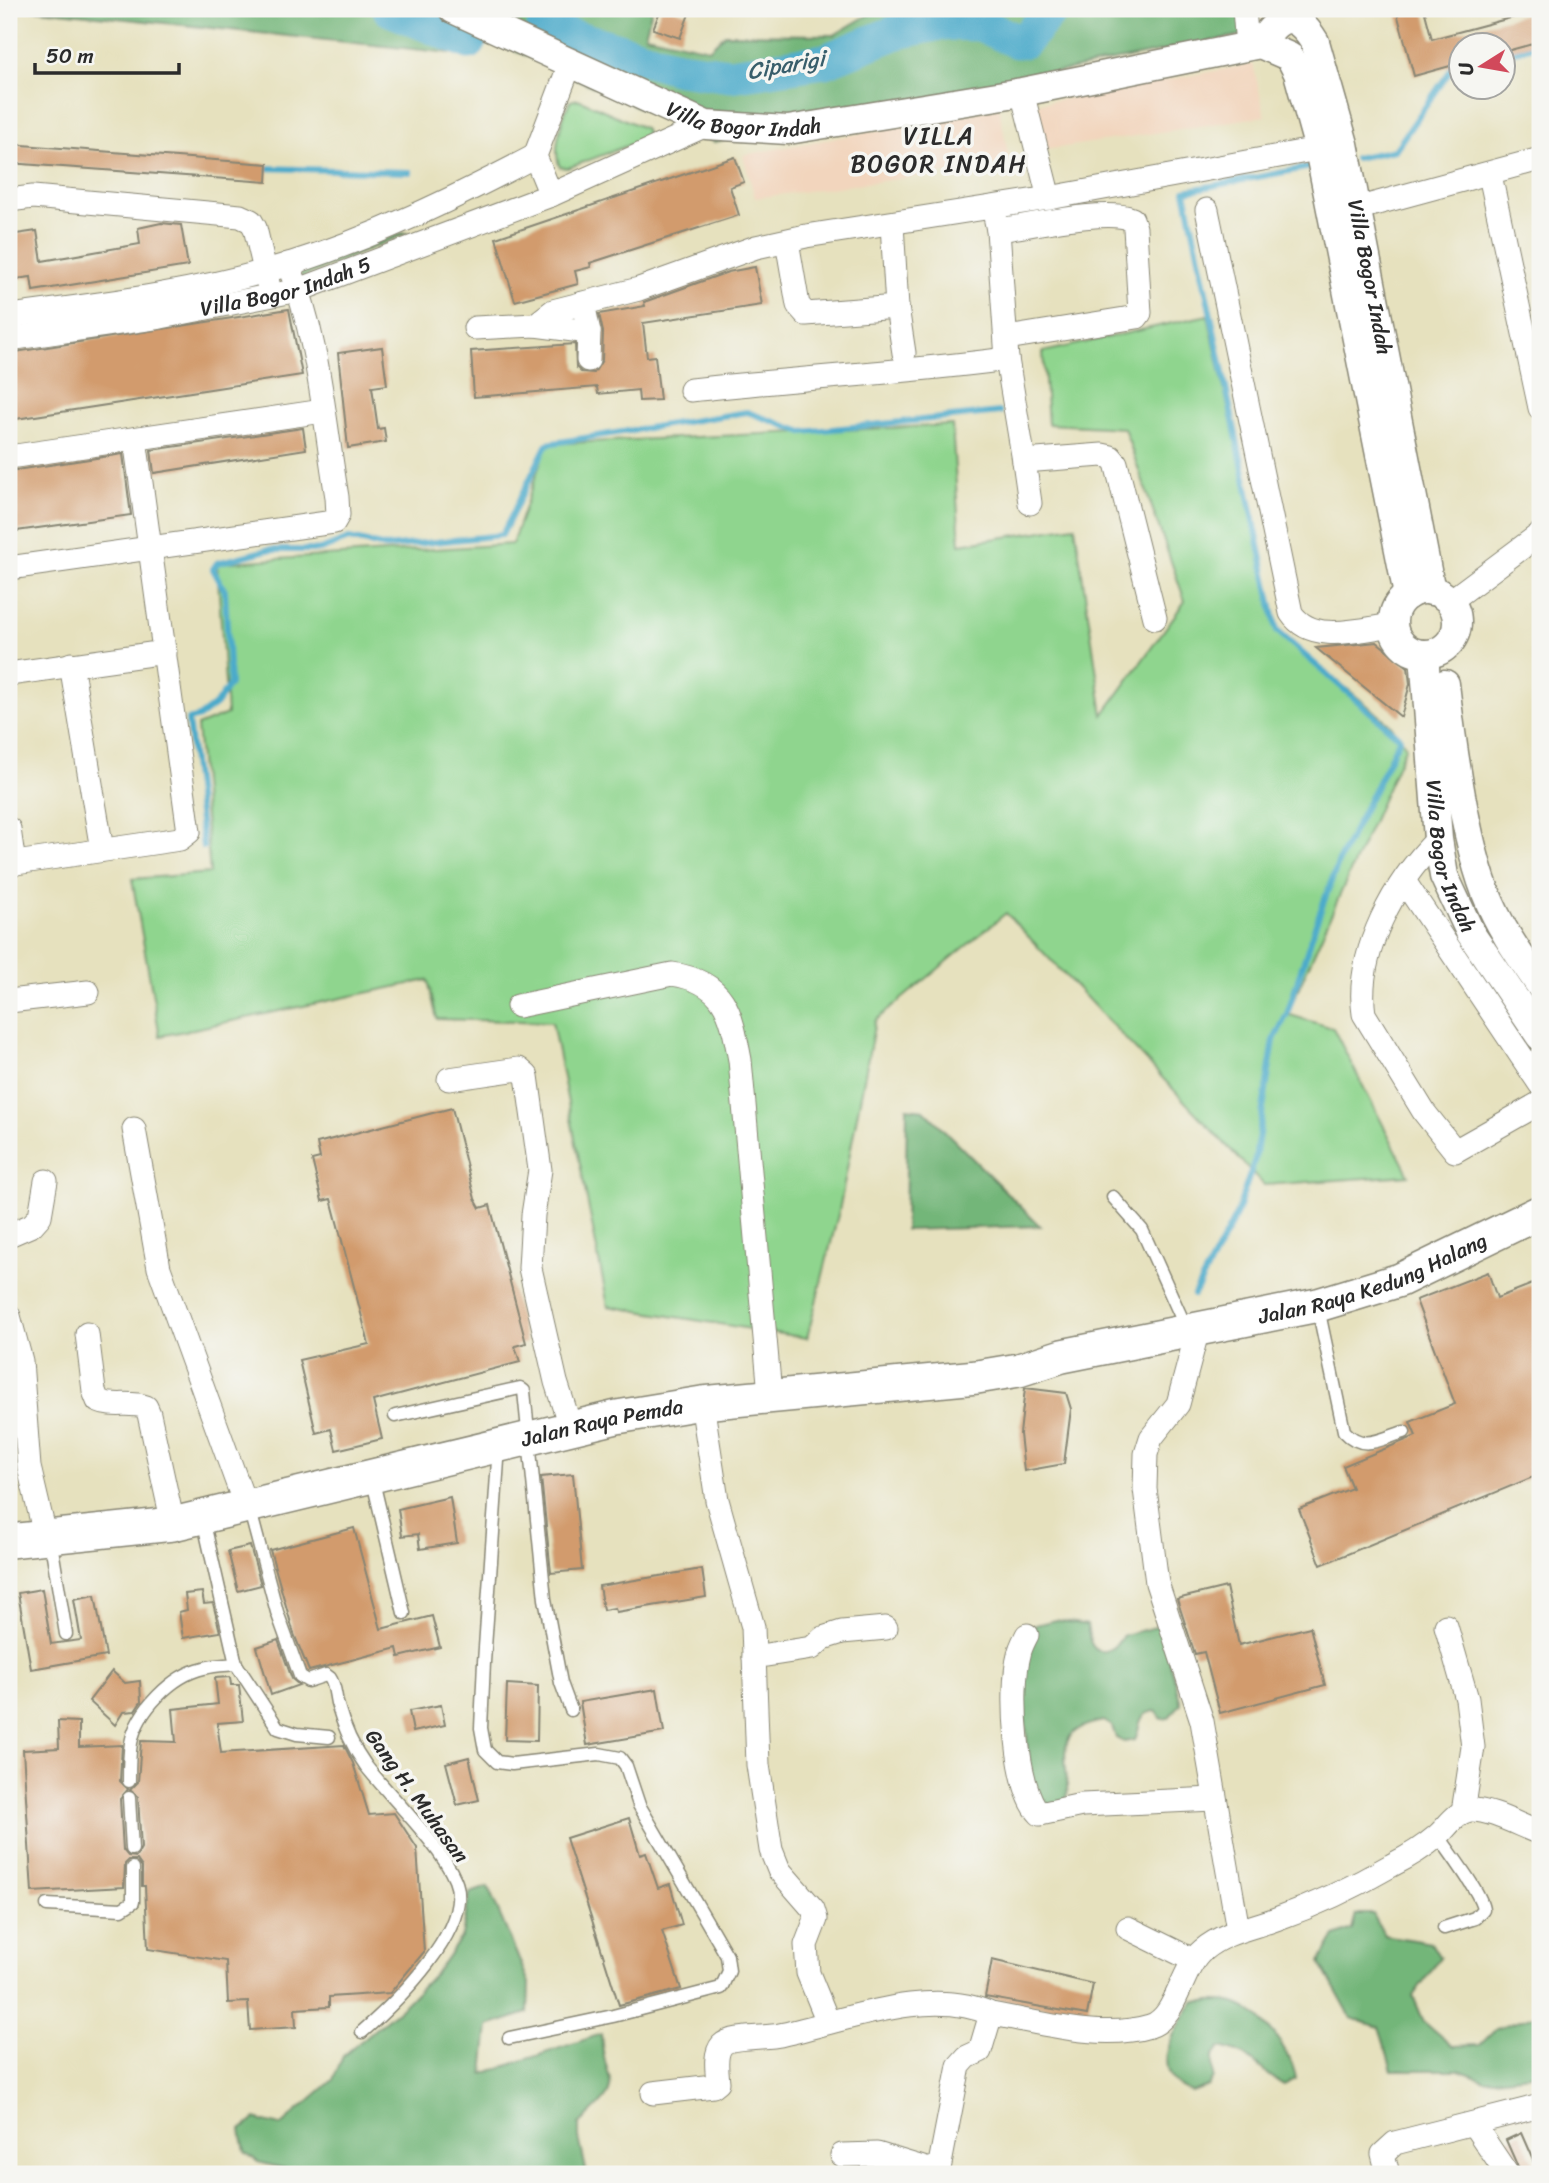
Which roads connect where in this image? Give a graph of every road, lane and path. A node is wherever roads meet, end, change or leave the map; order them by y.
1 (1244, 9) edge
2 (470, 12) edge
3 (1254, 45) junction
4 (570, 64) junction
5 (1022, 92) junction
6 (706, 125) junction
7 (1331, 146) junction
8 (535, 156) junction
9 (1540, 159) edge
10 (1490, 175) junction
11 (551, 195) junction
12 (1049, 198) junction
13 (9, 200) edge
14 (993, 206) junction
15 (1207, 210) dead end
16 (1343, 212) junction
17 (406, 220) junction
18 (892, 223) junction
19 (998, 230) junction
20 (788, 241) junction
21 (421, 245) junction
22 (288, 264) junction
23 (265, 271) junction
24 (299, 290) junction
25 (270, 297) junction
26 (583, 303) junction
27 (897, 307) junction
28 (9, 316) edge
29 (535, 325) junction
30 (475, 328) dead end
31 (589, 332) junction
32 (9, 339) edge
33 (1007, 349) junction
34 (904, 353) dead end
35 (588, 360) dead end
36 (691, 390) dead end
37 (1540, 408) edge
38 (323, 411) junction
39 (135, 439) junction
40 (9, 457) edge
41 (1024, 461) junction
42 (1030, 503) dead end
43 (1540, 534) edge
44 (150, 549) junction
45 (9, 568) edge
46 (1429, 596) junction
47 (1156, 618) dead end
48 (1393, 625) junction
49 (165, 652) junction
50 (1433, 652) junction
51 (71, 664) junction
52 (9, 674) edge
53 (1440, 724) junction
54 (9, 829) edge
55 (1438, 839) junction
56 (102, 850) junction
57 (12, 864) edge
58 (1404, 881) junction
59 (1540, 985) edge
60 (88, 992) dead end
61 (9, 1001) edge
62 (518, 1006) dead end
63 (1540, 1036) edge
64 (1538, 1076) edge
65 (449, 1079) dead end
66 (1540, 1103) edge
67 (134, 1129) dead end
68 (46, 1181) dead end
69 (1113, 1197) dead end
70 (1539, 1214) edge
71 (9, 1235) edge
72 (1318, 1304) junction
73 (9, 1316) edge
74 (1193, 1330) junction
75 (87, 1334) dead end
76 (770, 1394) junction
77 (702, 1403) junction
78 (395, 1416) dead end
79 (571, 1429) junction
80 (1404, 1432) dead end
81 (514, 1442) junction
82 (371, 1474) junction
83 (248, 1507) junction
84 (188, 1521) junction
85 (46, 1539) junction
86 (9, 1541) edge
87 (404, 1613) dead end
88 (1446, 1626) dead end
89 (886, 1628) dead end
90 (66, 1634) dead end
91 (1027, 1634) dead end
92 (754, 1657) junction
93 (236, 1664) junction
94 (571, 1710) dead end
95 (329, 1737) dead end
96 (129, 1781) dead end
97 (129, 1798) dead end
98 (1214, 1799) junction
99 (1463, 1812) junction
100 (1540, 1833) edge
101 (1438, 1835) junction
102 (132, 1849) dead end
103 (133, 1868) dead end
104 (47, 1905) dead end
105 (1128, 1928) dead end
106 (1444, 1928) dead end
107 (1238, 1930) junction
108 (1193, 1960) junction
109 (991, 2014) junction
110 (828, 2022) junction
111 (362, 2032) dead end
112 (509, 2038) dead end
113 (653, 2093) dead end
114 (1540, 2106) edge
115 (1474, 2125) junction
116 (842, 2155) dead end
117 (1388, 2174) edge
118 (1507, 2174) edge

1 - 3 street
2 - 4 street, Villa Bogor Indah
3 - 5 street, Villa Bogor Indah
3 - 7 street, Villa Bogor Indah
4 - 6 street, Villa Bogor Indah
4 - 8 street
5 - 6 street, Villa Bogor Indah
5 - 12 street
6 - 11 street, Villa Bogor Indah 5
7 - 12 street
7 - 16 street, Villa Bogor Indah
8 - 11 street
8 - 17 street, Villa Bogor Indah 5
9 - 10 street
10 - 16 street
10 - 37 street
11 - 21 street, Villa Bogor Indah 5
12 - 14 street
13 - 23 street
14 - 18 street
14 - 19 street
15 - 48 street
16 - 46 street, Villa Bogor Indah
17 - 21 street
17 - 22 street, Villa Bogor Indah 5
18 - 20 street
18 - 27 street
19 - 33 street
19 - 33 street
20 - 26 street
20 - 27 street
21 - 24 street, Villa Bogor Indah 5
22 - 23 street, Villa Bogor Indah 5
22 - 24 street
23 - 25 street
23 - 28 street, Villa Bogor Indah 5
24 - 25 street, Villa Bogor Indah 5
24 - 38 street
25 - 32 street, Villa Bogor Indah 5
26 - 29 street
26 - 31 street
27 - 34 street
29 - 30 street
29 - 31 street
31 - 35 street
33 - 36 street
33 - 41 street
38 - 39 street
38 - 44 street
39 - 40 street
39 - 44 street
41 - 42 street
41 - 47 street
43 - 46 street
44 - 45 street
44 - 49 street
46 - 48 street
46 - 50 street, Villa Bogor Indah
48 - 50 street
49 - 51 street
49 - 56 street
50 - 53 street, Villa Bogor Indah
51 - 52 street
51 - 56 street
53 - 55 street, Villa Bogor Indah
53 - 59 street, Villa Bogor Indah
54 - 57 street
55 - 58 street
55 - 63 street, Villa Bogor Indah
56 - 57 street
58 - 64 street
58 - 66 street
60 - 61 street
62 - 76 street
65 - 79 street
67 - 83 street
68 - 71 street
69 - 74 lane
70 - 72 main road, Jalan Raya Kedung Halang
72 - 74 main road, Jalan Raya Kedung Halang
72 - 80 lane
73 - 85 street
74 - 76 main road, Jalan Raya Pemda
74 - 98 street
75 - 84 street
76 - 77 main road, Jalan Raya Pemda
77 - 79 main road, Jalan Raya Pemda
77 - 92 street
78 - 81 lane
79 - 81 main road, Jalan Raya Pemda
81 - 82 main road, Jalan Raya Pemda
81 - 94 lane
81 - 112 lane
82 - 83 main road, Jalan Raya Pemda
82 - 87 lane
83 - 84 main road, Jalan Raya Pemda
83 - 111 lane, Gang H. Muhasan
84 - 85 main road, Jalan Raya Pemda
84 - 93 lane
85 - 86 main road, Jalan Raya Pemda
85 - 90 lane
88 - 99 street
89 - 92 street
91 - 98 street
92 - 110 street
93 - 95 lane
93 - 96 lane
97 - 102 lane
98 - 107 street
99 - 100 street
99 - 101 street
101 - 106 lane
101 - 107 street
103 - 104 lane
105 - 108 street
107 - 108 street
108 - 109 street
109 - 110 street
109 - 116 street
110 - 113 street
114 - 115 street
115 - 117 street
115 - 118 street

